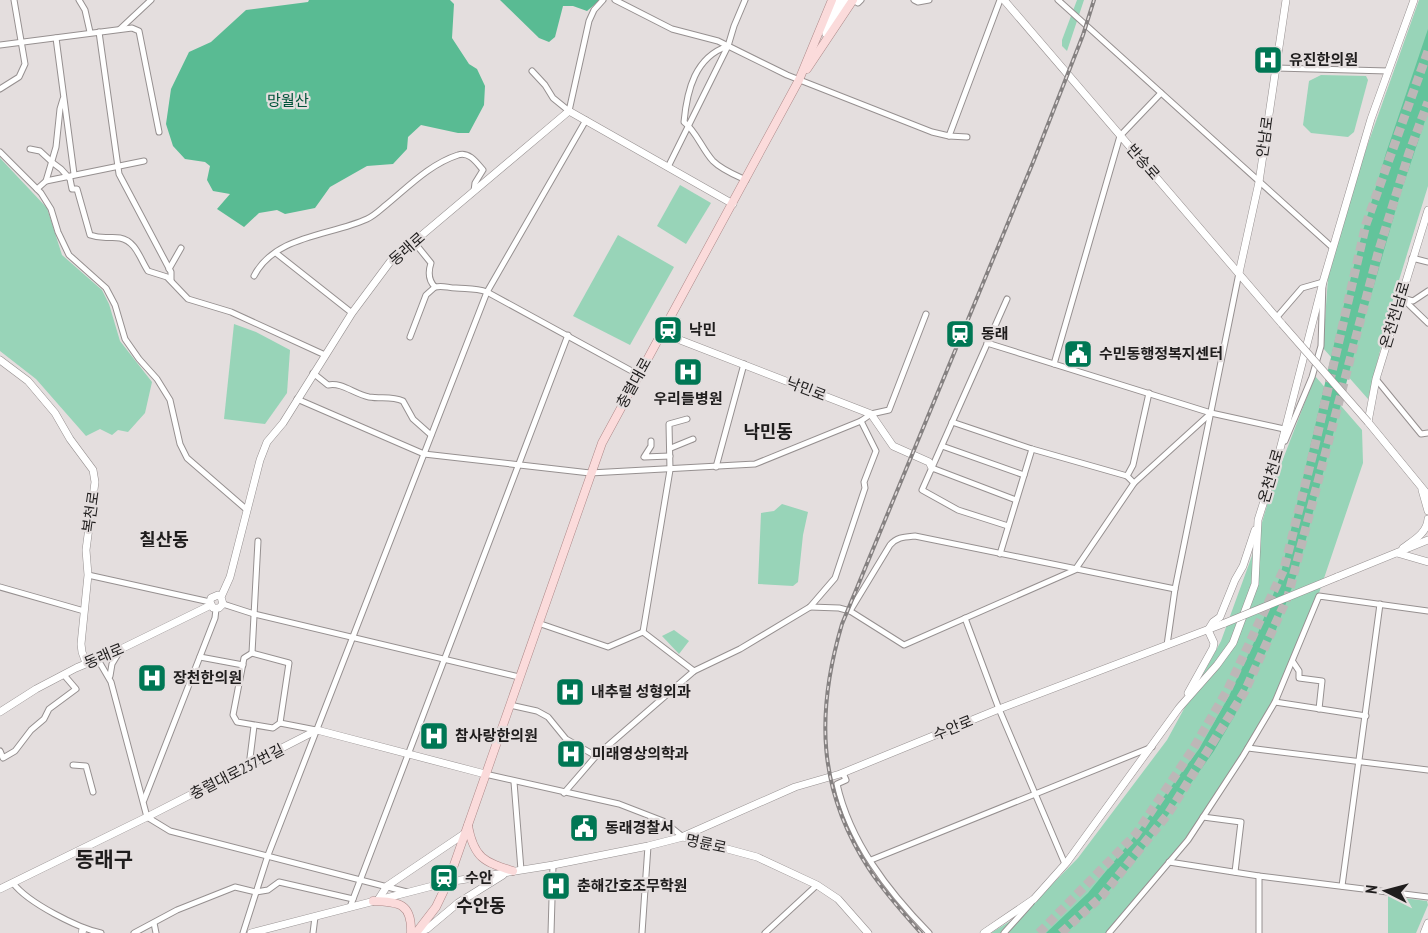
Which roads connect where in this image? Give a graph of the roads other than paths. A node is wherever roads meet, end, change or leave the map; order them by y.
1 (14, 0) edge
2 (79, 0) edge
3 (151, 0) edge
4 (603, 0) edge
5 (615, 0) edge
6 (745, 0) edge
7 (832, 0) edge
8 (839, 0) edge
9 (846, 0) edge
10 (853, 0) edge
11 (861, 0) edge
12 (914, 0) edge
13 (928, 0) edge
14 (1002, 0) edge
15 (1058, 0) edge
16 (1286, 0) edge
17 (1414, 0) edge
18 (120, 29) junction
19 (90, 32) junction
20 (99, 32) junction
21 (56, 38) junction
22 (22, 42) junction
23 (0, 45) edge
24 (728, 46) junction
25 (1276, 68) junction
26 (532, 71) dead end
27 (1388, 72) junction
28 (799, 80) junction
29 (0, 89) edge
30 (1161, 93) junction
31 (64, 97) junction
32 (569, 111) junction
33 (586, 120) junction
34 (690, 126) junction
35 (159, 132) dead end
36 (950, 136) junction
37 (1120, 136) junction
38 (967, 137) dead end
39 (30, 149) dead end
40 (0, 152) edge
41 (144, 161) dead end
42 (52, 164) junction
43 (117, 167) junction
44 (668, 167) junction
45 (71, 175) junction
46 (746, 180) junction
47 (46, 181) junction
48 (1259, 182) junction
49 (37, 189) junction
50 (473, 194) junction
51 (733, 204) junction
52 (1428, 210) edge
53 (414, 242) junction
54 (181, 248) dead end
55 (1333, 248) junction
56 (276, 253) junction
57 (1412, 258) junction
58 (1428, 262) edge
59 (170, 269) junction
60 (1239, 273) junction
61 (254, 276) dead end
62 (171, 280) junction
63 (1323, 282) junction
64 (435, 287) junction
65 (1428, 291) edge
66 (487, 292) junction
67 (1401, 297) junction
68 (1006, 299) dead end
69 (352, 313) junction
70 (926, 314) dead end
71 (1279, 321) junction
72 (1428, 323) edge
73 (662, 333) junction
74 (567, 335) junction
75 (410, 337) dead end
76 (987, 343) junction
77 (325, 355) junction
78 (0, 360) edge
79 (744, 364) junction
80 (1054, 364) junction
81 (313, 373) junction
82 (639, 375) junction
83 (1376, 379) junction
84 (1149, 393) junction
85 (297, 399) junction
86 (1211, 413) junction
87 (871, 414) junction
88 (687, 419) dead end
89 (861, 421) junction
90 (952, 422) junction
91 (1368, 422) junction
92 (1284, 429) junction
93 (1428, 433) edge
94 (431, 435) junction
95 (693, 439) dead end
96 (651, 441) dead end
97 (942, 446) junction
98 (671, 448) junction
99 (1032, 449) junction
100 (424, 454) junction
101 (670, 456) junction
102 (1278, 457) junction
103 (518, 464) junction
104 (716, 468) junction
105 (932, 468) junction
106 (670, 470) junction
107 (590, 473) junction
108 (1024, 476) junction
109 (1127, 476) junction
110 (1134, 483) junction
111 (1426, 491) edge
112 (1016, 500) junction
113 (246, 510) junction
114 (1428, 511) edge
115 (1428, 519) edge
116 (1258, 520) junction
117 (1008, 526) junction
118 (1428, 540) edge
119 (258, 541) dead end
120 (1397, 553) junction
121 (1000, 554) junction
122 (1428, 562) edge
123 (1075, 570) junction
124 (88, 575) junction
125 (0, 587) edge
126 (1175, 589) junction
127 (216, 603) junction
128 (1380, 604) junction
129 (810, 607) junction
130 (84, 611) junction
131 (850, 611) junction
132 (1428, 611) edge
133 (254, 614) junction
134 (965, 618) junction
135 (538, 623) junction
136 (1208, 630) junction
137 (642, 633) junction
138 (353, 637) junction
139 (1167, 645) junction
140 (121, 649) junction
141 (252, 653) junction
142 (200, 657) junction
143 (97, 658) junction
144 (444, 659) junction
145 (1293, 662) junction
146 (86, 663) junction
147 (243, 665) junction
148 (694, 671) junction
149 (64, 675) junction
150 (110, 677) junction
151 (519, 677) junction
152 (1275, 702) junction
153 (510, 705) junction
154 (1179, 708) junction
155 (999, 709) junction
156 (1319, 710) junction
157 (0, 712) edge
158 (1366, 716) junction
159 (280, 723) junction
160 (254, 726) junction
161 (317, 730) junction
162 (1153, 746) junction
163 (1248, 747) junction
164 (0, 751) edge
165 (408, 754) junction
166 (596, 756) junction
167 (1359, 761) junction
168 (73, 765) dead end
169 (249, 766) junction
170 (1428, 770) edge
171 (843, 773) junction
172 (485, 774) junction
173 (514, 782) junction
174 (93, 792) dead end
175 (564, 793) junction
176 (1035, 794) junction
177 (143, 801) junction
178 (147, 817) junction
179 (1203, 817) junction
180 (467, 825) junction
181 (464, 834) junction
182 (683, 837) junction
183 (648, 846) junction
184 (268, 855) junction
185 (871, 860) junction
186 (1169, 862) junction
187 (1065, 864) junction
188 (553, 865) junction
189 (514, 871) junction
190 (1235, 872) junction
191 (1259, 876) junction
192 (360, 879) junction
193 (448, 882) junction
194 (13, 883) junction
195 (817, 885) junction
196 (387, 886) junction
197 (1342, 886) junction
198 (0, 889) edge
199 (256, 892) junction
200 (408, 892) junction
201 (1428, 897) edge
202 (1034, 898) junction
203 (353, 899) junction
204 (376, 900) junction
205 (350, 907) junction
206 (315, 916) junction
207 (154, 922) junction
208 (1428, 923) edge
209 (83, 931) edge
210 (768, 932) edge
211 (101, 933) edge
212 (134, 933) edge
213 (156, 933) edge
214 (243, 933) edge
215 (251, 933) edge
216 (314, 933) edge
217 (411, 933) edge
218 (416, 933) edge
219 (551, 933) edge
220 (642, 933) edge
221 (868, 933) edge
222 (929, 933) edge
223 (984, 933) edge
224 (1004, 933) edge
225 (1108, 933) edge
226 (1259, 933) edge
227 (1424, 933) edge

1 - 22 street
2 - 19 street
3 - 18 street
4 - 32 street
5 - 24 street
6 - 24 street
7 - 28 main road
8 - 28 main road, 충렬대로
9 - 28 main road, 충렬대로
10 - 11 street
10 - 28 main road
12 - 13 street
14 - 36 street
14 - 37 main road, 반송로
15 - 30 street
16 - 25 main road, 안남로
17 - 27 main road, 온천천로
18 - 20 street
18 - 35 street
19 - 20 street
19 - 21 street
20 - 43 street
21 - 22 street
21 - 31 street
22 - 23 street
22 - 29 street
24 - 28 street
24 - 34 street
24 - 34 street
25 - 27 street
25 - 48 main road, 안남로
26 - 32 street
27 - 55 main road, 온천천로
28 - 36 street
28 - 46 main road, 충렬대로
30 - 37 street
30 - 48 street
31 - 42 street
31 - 45 street
32 - 33 main road
32 - 50 main road, 동래로
33 - 44 main road
33 - 66 street
34 - 44 street
34 - 46 street
36 - 38 street
37 - 60 main road, 반송로
37 - 80 street
39 - 42 street
40 - 49 street
41 - 43 street
42 - 45 street
42 - 47 street
43 - 45 street
43 - 59 street
44 - 51 main road
45 - 47 street
45 - 62 street
46 - 51 main road, 충렬대로
47 - 49 street
48 - 55 street
48 - 60 main road, 안남로
49 - 113 street
50 - 53 main road, 동래로
50 - 56 street
51 - 73 main road, 충렬대로
52 - 57 main road, 온천천남로
53 - 64 street
53 - 69 main road, 동래로
54 - 59 street
55 - 63 main road, 온천천로
56 - 61 street
56 - 69 street
57 - 58 street
57 - 67 main road, 온천천남로
59 - 62 street
60 - 71 main road, 반송로
60 - 86 street
62 - 77 street
63 - 71 street
63 - 92 main road, 온천천로
63 - 102 street
64 - 66 street
64 - 75 street
65 - 67 street
66 - 74 street
66 - 94 street
67 - 72 street
67 - 83 main road, 온천천남로
68 - 76 street
69 - 77 main road, 동래로
70 - 87 street
71 - 91 main road, 반송로, bridge
73 - 79 main road, 낙민로
73 - 82 main road, 충렬대로
74 - 82 street
74 - 103 street
76 - 80 street
76 - 90 street
77 - 81 main road, 동래로
78 - 124 main road, 복천로
79 - 87 main road, 낙민로
79 - 104 street
80 - 84 street
81 - 85 main road, 동래로
81 - 94 street
82 - 107 main road, 충렬대로
83 - 91 main road, 온천천남로
83 - 93 street
84 - 86 street
84 - 109 street
85 - 100 street
85 - 113 main road, 동래로
86 - 92 street
86 - 110 street
86 - 126 street
87 - 89 street
87 - 105 main road
88 - 98 street
89 - 104 street
89 - 129 street
90 - 97 street
90 - 99 street
91 - 111 main road
92 - 102 main road, 온천천로
94 - 100 street
95 - 98 street
96 - 101 street
97 - 105 street
97 - 108 street
98 - 101 street
99 - 108 street
99 - 109 street
100 - 103 street
100 - 138 street
101 - 106 street
102 - 116 main road, 온천천로
103 - 107 street
103 - 144 street
104 - 106 street
105 - 112 street
105 - 117 street
106 - 107 street
106 - 137 street
107 - 135 main road, 충렬대로
108 - 112 street
109 - 110 street
110 - 123 street
111 - 114 main road
112 - 117 street
113 - 127 main road, 동래로
115 - 120 main road
116 - 136 main road
116 - 154 main road, 온천천로
117 - 121 street
118 - 120 main road
119 - 133 street
120 - 122 main road
120 - 136 main road, 수안로, bridge
121 - 123 street
121 - 131 street
123 - 126 street
123 - 134 street
124 - 127 street
124 - 130 main road, 복천로
125 - 130 street
126 - 139 street
127 - 133 street
127 - 140 main road, 동래로
127 - 142 street
128 - 132 street
128 - 145 street
128 - 158 street
129 - 131 street
129 - 148 street
130 - 146 main road, 복천로
131 - 134 street
133 - 138 street
133 - 141 street
134 - 155 street
135 - 137 street
135 - 151 main road, 충렬대로
136 - 139 main road, 수안로
136 - 154 main road
137 - 148 street
138 - 144 street
138 - 161 street
139 - 155 main road, 수안로
140 - 143 main road, 동래로
140 - 150 street
141 - 147 street
141 - 159 street
142 - 147 street
142 - 177 street
143 - 146 main road, 동래로
143 - 150 street
144 - 151 street
144 - 165 street
145 - 152 street
145 - 156 street
146 - 149 main road, 동래로
147 - 160 street
148 - 166 street
149 - 157 main road, 동래로
149 - 164 street
150 - 177 street
151 - 153 main road, 충렬대로
152 - 156 street
152 - 163 street
153 - 166 street
153 - 172 main road, 충렬대로
154 - 162 main road, 온천천로
155 - 171 main road, 수안로
155 - 176 street
156 - 158 street
158 - 167 street
159 - 160 street
159 - 161 street
160 - 169 street
161 - 165 main road
161 - 169 main road, 충렬대로237번길
161 - 184 street
162 - 176 street
162 - 187 main road, 온천천로
163 - 167 street
163 - 179 street
165 - 172 main road
165 - 192 street
166 - 175 street
167 - 170 street
167 - 197 street
168 - 174 street
169 - 178 main road, 충렬대로237번길
171 - 182 main road, 수안로
171 - 185 street
172 - 173 street
172 - 180 main road, 충렬대로
173 - 175 street
173 - 189 street
175 - 182 street
176 - 185 street
176 - 187 street
177 - 178 street
178 - 184 street
178 - 194 main road, 충렬대로237번길
179 - 186 street
179 - 190 street
180 - 181 main road, 충렬대로
180 - 189 main road
181 - 193 main road, 충렬대로
181 - 196 main road
182 - 183 main road, 명륜로
182 - 195 main road, 명륜로
183 - 188 main road, 명륜로
183 - 220 street
184 - 192 street
184 - 199 street
185 - 222 street
186 - 190 street
186 - 225 street
187 - 202 main road, 온천천로
188 - 189 main road, 명륜로
188 - 219 street
189 - 193 main road, 명륜로
189 - 218 main road
190 - 191 street
191 - 197 street
191 - 226 street
192 - 196 street
192 - 203 street
193 - 200 main road, 명륜로
193 - 218 main road, 충렬대로
194 - 198 main road, 충렬대로237번길
194 - 209 street
195 - 210 street
195 - 221 main road, 명륜로
196 - 200 street
196 - 204 main road
197 - 201 street
199 - 203 street
199 - 207 street
199 - 214 street
200 - 204 main road, 명륜로
202 - 223 main road, 온천천로
202 - 224 street, 온천천로
203 - 205 street
204 - 205 main road, 명륜로
204 - 217 main road
205 - 206 main road, 명륜로
206 - 215 main road, 명륜로
206 - 216 street
207 - 212 street
207 - 213 street
208 - 227 main road
209 - 211 street

